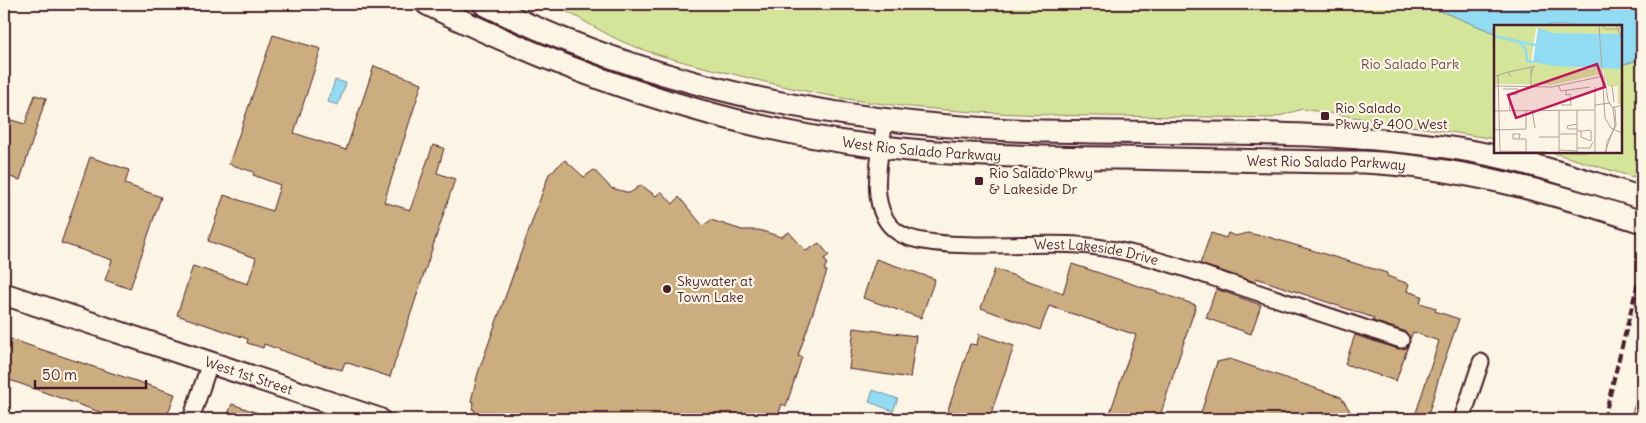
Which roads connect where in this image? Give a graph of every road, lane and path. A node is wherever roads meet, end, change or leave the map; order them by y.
1 (427, 4) edge
2 (484, 4) edge
3 (885, 120) junction
4 (882, 147) junction
5 (1642, 198) edge
6 (1642, 222) edge
7 (4, 294) edge
8 (1401, 340) dead end
9 (1482, 362) dead end
10 (210, 363) junction
11 (191, 419) edge
12 (379, 419) edge
13 (1462, 419) edge

1 - 4 main road, West Rio Salado Parkway
2 - 3 main road, West Rio Salado Parkway
3 - 4 street, West Lakeside Drive
3 - 5 main road, West Rio Salado Parkway
4 - 6 main road, West Rio Salado Parkway
4 - 8 street, West Lakeside Drive
7 - 10 main road, West 1st Street
9 - 13 street
10 - 11 street
10 - 12 main road, West 1st Street

